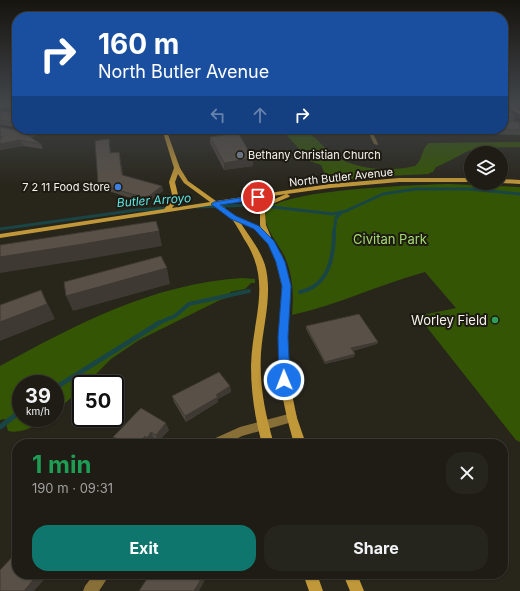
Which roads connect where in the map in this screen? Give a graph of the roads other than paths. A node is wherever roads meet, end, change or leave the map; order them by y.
1 (166, 134) edge
2 (371, 134) edge
3 (376, 144) dead end
4 (177, 168) junction
5 (464, 180) edge
6 (508, 181) edge
7 (520, 182) edge
8 (301, 191) junction
9 (214, 204) junction
10 (165, 212) junction
11 (233, 217) junction
12 (0, 236) edge
13 (271, 243) junction
14 (292, 418) junction
15 (262, 426) junction
16 (225, 439) edge
17 (266, 439) edge
18 (298, 439) edge
19 (99, 579) edge
20 (312, 579) edge
21 (352, 579) edge
22 (90, 591) edge
23 (316, 591) edge
24 (357, 591) edge

1 - 4 main road
2 - 3 street
4 - 9 main road
4 - 10 main road
5 - 8 main road, North Butler Avenue
6 - 7 main road
8 - 9 main road, North Butler Avenue
8 - 13 main road
9 - 10 main road, North Butler Avenue
9 - 11 main road
10 - 12 main road, North Butler Avenue
11 - 13 main road
11 - 15 main road
13 - 14 main road
14 - 15 street
14 - 18 main road
15 - 16 street
15 - 17 main road
19 - 22 street
20 - 23 main road
21 - 24 main road

